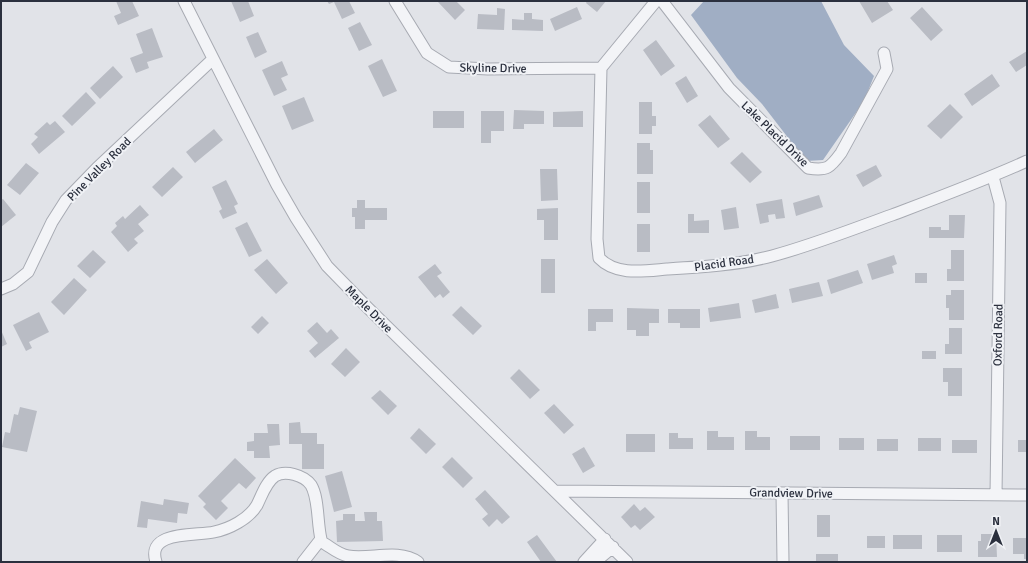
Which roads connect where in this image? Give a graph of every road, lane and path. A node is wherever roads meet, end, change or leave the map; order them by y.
1 (184, 1) edge
2 (395, 1) edge
3 (656, 1) edge
4 (662, 1) edge
5 (884, 53) dead end
6 (213, 59) junction
7 (600, 68) junction
8 (1027, 162) edge
9 (993, 177) junction
10 (1, 289) edge
11 (555, 491) junction
12 (782, 493) junction
13 (996, 495) junction
14 (1027, 495) edge
15 (605, 539) junction
16 (320, 541) junction
17 (613, 547) junction
18 (156, 562) edge
19 (303, 562) edge
20 (418, 562) edge
21 (584, 562) edge
22 (595, 562) edge
23 (627, 562) edge
24 (783, 562) edge

1 - 6 street, Maple Drive
2 - 7 street, Skyline Drive
3 - 7 street
4 - 5 street, Lake Placid Drive
6 - 10 street, Pine Valley Road
6 - 11 street, Maple Drive
7 - 9 street, Placid Road
8 - 9 street, Placid Road
9 - 13 street, Oxford Road
11 - 12 street, Grandview Drive
11 - 15 street, Maple Drive
12 - 13 street, Grandview Drive
12 - 24 street
13 - 14 street, Grandview Drive
15 - 17 street, Maple Drive
15 - 21 street
16 - 18 street
16 - 19 street
16 - 20 street
17 - 22 street
17 - 23 street, Maple Drive

